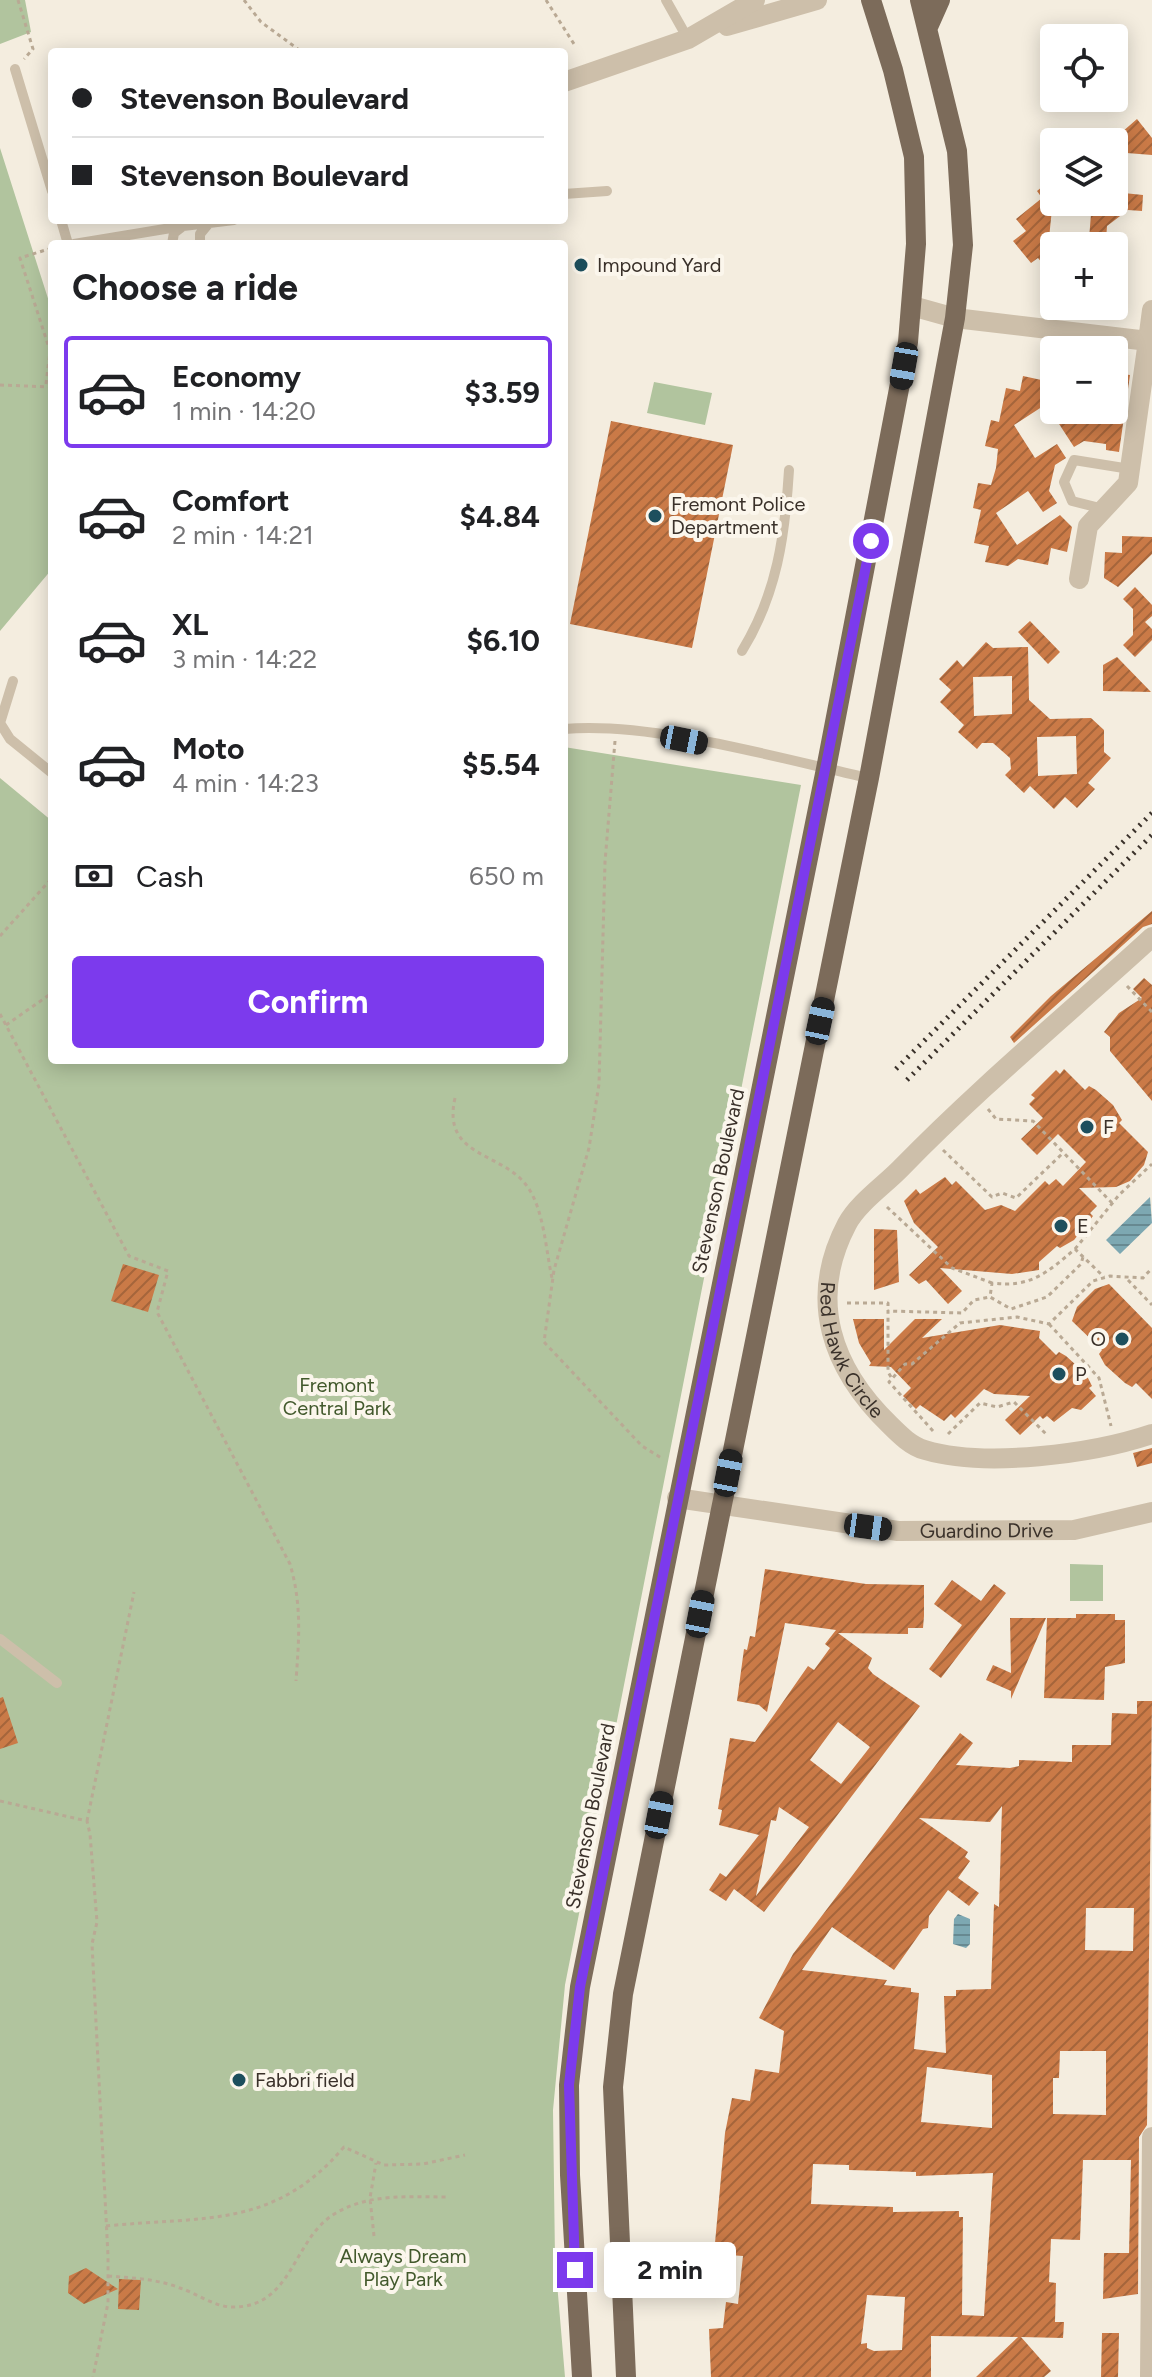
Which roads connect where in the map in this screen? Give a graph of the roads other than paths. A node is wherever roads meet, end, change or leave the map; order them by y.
1 (666, 0) edge
2 (755, 0) edge
3 (817, 0) edge
4 (871, 0) edge
5 (920, 0) edge
6 (940, 0) edge
7 (928, 27) junction
8 (692, 37) junction
9 (15, 69) road end
10 (568, 81) edge
11 (48, 178) edge
12 (607, 191) dead end
13 (568, 194) edge
14 (142, 224) edge
15 (192, 224) edge
16 (183, 226) junction
17 (145, 233) junction
18 (98, 240) edge
19 (173, 240) edge
20 (912, 306) junction
21 (1152, 310) edge
22 (955, 318) junction
23 (1148, 341) junction
24 (1130, 469) junction
25 (789, 470) dead end
26 (1104, 509) junction
27 (1079, 579) dead end
28 (742, 651) dead end
29 (13, 681) dead end
30 (568, 729) edge
31 (826, 769) junction
32 (48, 770) edge
33 (869, 778) junction
34 (1152, 937) edge
35 (1152, 1434) edge
36 (677, 1498) junction
37 (721, 1506) junction
38 (1152, 1512) edge
39 (0, 1639) edge
40 (57, 1683) dead end
41 (1152, 2137) edge
42 (1151, 2207) edge
43 (582, 2377) edge
44 (626, 2377) edge
45 (1150, 2377) edge

1 - 8 lane
2 - 8 street
3 - 8 street
4 - 20 main road, Stevenson Boulevard
5 - 7 main road
6 - 7 main road
7 - 22 main road
8 - 10 street
9 - 11 lane
12 - 13 lane
14 - 17 lane
15 - 16 lane
16 - 17 lane
16 - 19 lane
17 - 18 lane
20 - 22 street
20 - 31 main road, Stevenson Boulevard
21 - 23 street
22 - 23 street
22 - 33 main road
23 - 24 street
24 - 26 street
24 - 26 lane
25 - 28 lane
26 - 27 street
29 - 32 lane
30 - 31 lane
31 - 33 lane
31 - 36 main road, Stevenson Boulevard
33 - 37 main road
34 - 35 street, Red Hawk Circle
36 - 37 street, Guardino Drive
36 - 43 main road, Stevenson Boulevard
37 - 38 street, Guardino Drive
37 - 44 main road
39 - 40 lane
41 - 42 street
42 - 45 street

